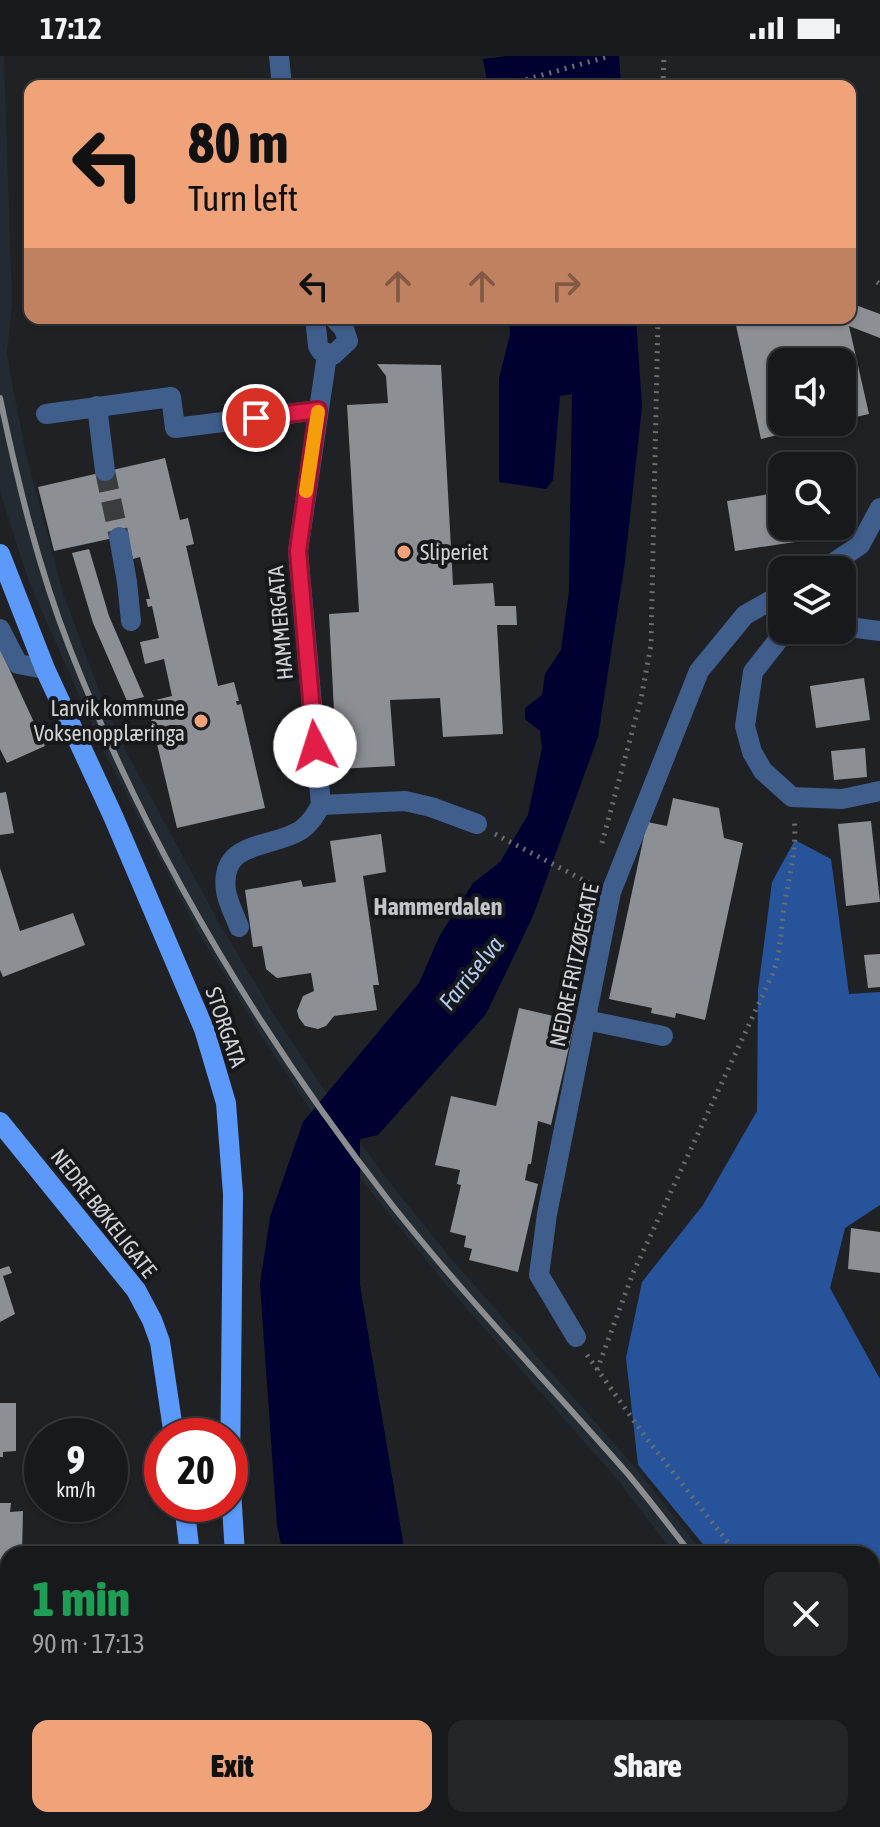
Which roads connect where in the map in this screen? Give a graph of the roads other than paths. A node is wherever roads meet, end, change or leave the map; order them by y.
1 (279, 56) edge
2 (281, 80) edge
3 (316, 324) edge
4 (339, 324) edge
5 (327, 355) junction
6 (97, 406) junction
7 (318, 410) junction
8 (46, 414) dead end
9 (105, 471) tunnel mouth
10 (880, 508) edge
11 (119, 537) tunnel mouth
12 (870, 543) edge
13 (0, 554) edge
14 (847, 556) edge
15 (768, 602) edge
16 (131, 621) dead end
17 (856, 628) edge
18 (0, 629) edge
19 (880, 631) edge
20 (775, 644) edge
21 (45, 669) junction
22 (880, 791) edge
23 (321, 805) junction
24 (477, 824) road end
25 (239, 927) dead end
26 (586, 1020) junction
27 (663, 1036) dead end
28 (0, 1122) edge
29 (576, 1337) road end
30 (171, 1418) edge
31 (186, 1522) edge
32 (189, 1546) edge
33 (234, 1546) edge

1 - 2 street
3 - 5 street, HAMMERGATA
4 - 5 street, HAMMERGATA
5 - 7 street, HAMMERGATA
6 - 7 street
6 - 8 street
6 - 9 street
7 - 23 street, HAMMERGATA
10 - 12 street
11 - 16 street
12 - 14 street
13 - 21 main road, STORGATA
15 - 26 street, NEDRE FRITZØEGATE
17 - 19 street
18 - 21 street
20 - 22 street
21 - 33 main road, STORGATA
23 - 24 street
23 - 25 street
26 - 27 street
26 - 29 street, NEDRE FRITZØEGATE
28 - 30 main road, NEDRE BØKELIGATE
31 - 32 main road

